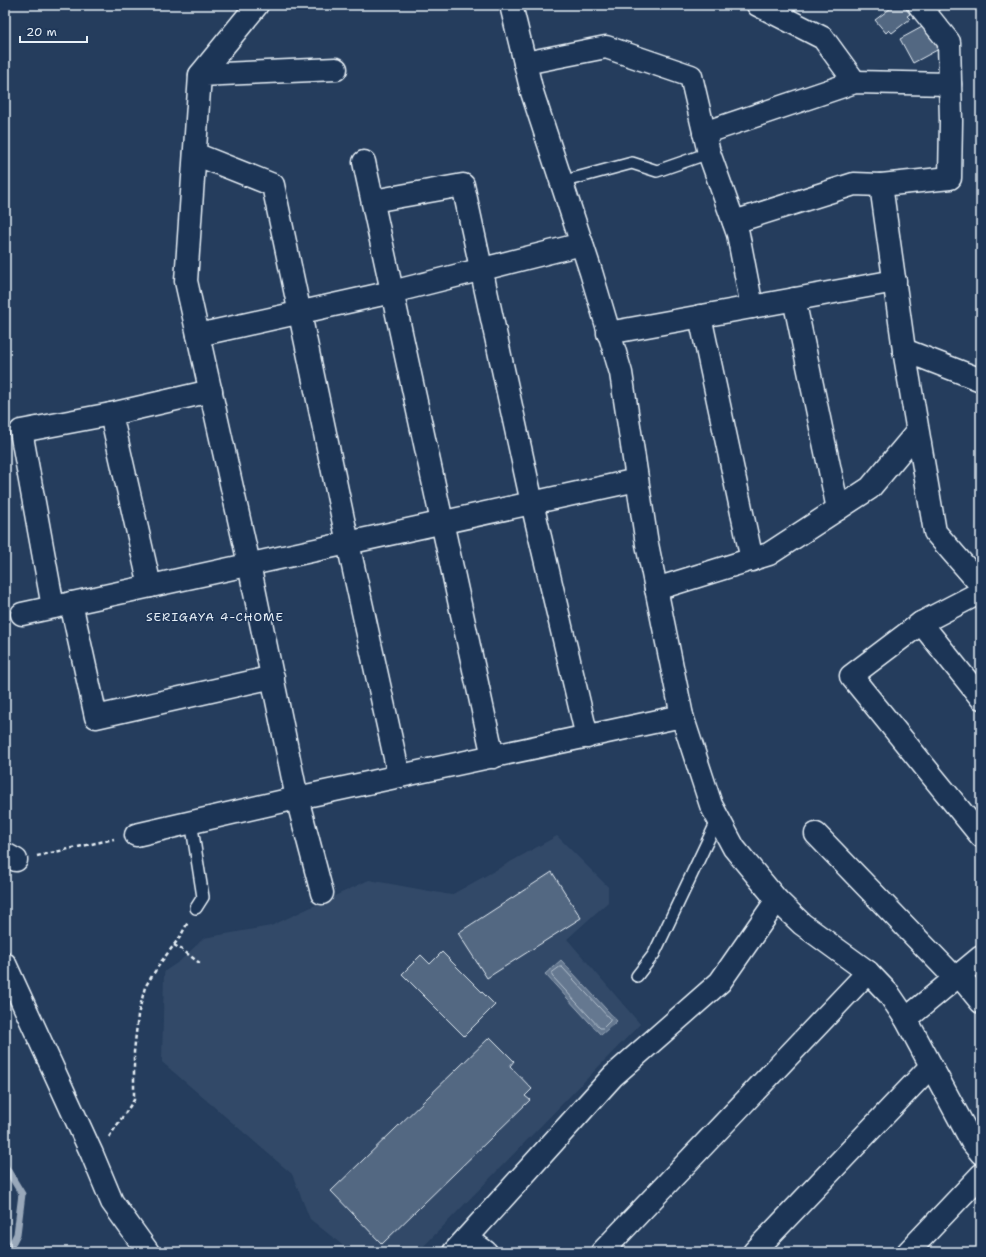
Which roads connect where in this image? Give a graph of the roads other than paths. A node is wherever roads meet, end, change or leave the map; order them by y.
1 (257, 5) edge
2 (511, 5) edge
3 (758, 5) edge
4 (928, 8) edge
5 (525, 63) junction
6 (336, 69) dead end
7 (200, 74) junction
8 (855, 82) junction
9 (950, 84) junction
10 (707, 143) junction
11 (195, 154) junction
12 (364, 162) dead end
13 (561, 182) junction
14 (881, 185) junction
15 (373, 201) junction
16 (734, 222) junction
17 (582, 244) junction
18 (482, 270) junction
19 (895, 281) junction
20 (392, 292) junction
21 (794, 299) junction
22 (752, 307) junction
23 (300, 312) junction
24 (700, 316) junction
25 (608, 333) junction
26 (198, 334) junction
27 (904, 350) junction
28 (981, 380) edge
29 (211, 391) junction
30 (111, 414) junction
31 (917, 432) junction
32 (637, 480) junction
33 (532, 503) junction
34 (838, 509) junction
35 (443, 522) junction
36 (348, 543) junction
37 (752, 560) junction
38 (249, 564) junction
39 (981, 585) edge
40 (150, 586) junction
41 (656, 589) junction
42 (981, 592) edge
43 (62, 605) junction
44 (22, 614) dead end
45 (921, 623) junction
46 (273, 677) junction
47 (981, 698) edge
48 (682, 716) junction
49 (587, 737) junction
50 (493, 757) junction
51 (399, 776) junction
52 (297, 798) junction
53 (718, 819) junction
54 (191, 822) junction
55 (816, 834) dead end
56 (136, 835) road end
57 (981, 836) edge
58 (322, 893) dead end
59 (777, 900) junction
60 (196, 908) dead end
61 (981, 957) edge
62 (5, 964) edge
63 (868, 972) junction
64 (637, 976) dead end
65 (957, 977) junction
66 (981, 1002) edge
67 (906, 1019) junction
68 (931, 1066) junction
69 (981, 1153) edge
70 (981, 1175) edge
71 (461, 1245) edge
72 (148, 1252) edge
73 (486, 1252) edge
74 (602, 1252) edge
75 (754, 1252) edge
76 (908, 1252) edge

1 - 7 street
2 - 5 street
3 - 8 street
4 - 9 street
5 - 10 street
5 - 13 street
6 - 7 street
7 - 11 street
8 - 9 street
8 - 10 street
9 - 14 street
10 - 13 lane
10 - 16 street
11 - 23 street
11 - 26 street
12 - 15 street
13 - 17 street
14 - 16 street
14 - 19 street
15 - 18 street
15 - 20 street
16 - 22 street
17 - 18 street
17 - 25 street
18 - 20 street
18 - 33 street
19 - 21 street
19 - 27 street
20 - 23 street
20 - 35 street
21 - 22 street
21 - 34 street
22 - 24 street
23 - 26 street
23 - 36 street
24 - 25 street
24 - 37 street
25 - 32 street
26 - 29 street
27 - 28 street
27 - 31 street
29 - 30 street
29 - 38 street
30 - 40 street
30 - 43 street
31 - 34 street
31 - 39 street
32 - 33 street
32 - 41 street
33 - 35 street
33 - 49 street
34 - 37 street
35 - 36 street
35 - 50 street
36 - 38 street
36 - 51 street
37 - 41 street
38 - 40 street
38 - 46 street
40 - 43 street
41 - 48 street
42 - 45 street
43 - 44 street
43 - 46 street
45 - 47 street
45 - 57 street
46 - 52 street
48 - 49 street
48 - 53 street
49 - 50 street
50 - 51 street
51 - 52 street
52 - 54 street
52 - 58 street
53 - 59 street
53 - 64 lane
54 - 56 street
54 - 60 lane
55 - 65 street
59 - 63 street
59 - 71 street
61 - 65 street
62 - 72 street
63 - 67 street
63 - 74 street
65 - 66 street
65 - 67 street
67 - 68 street
68 - 69 street
68 - 75 street
70 - 76 street
71 - 73 street

